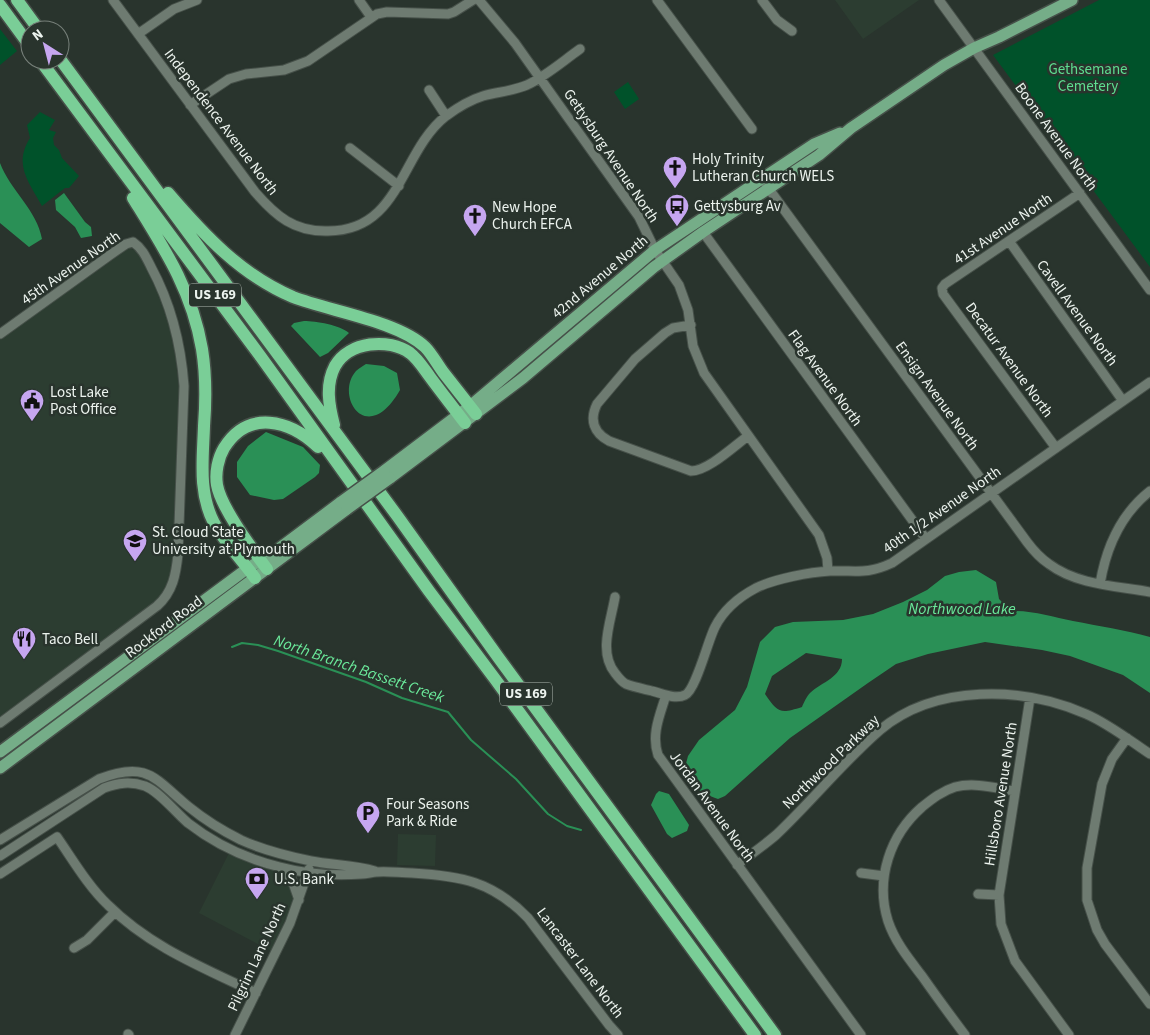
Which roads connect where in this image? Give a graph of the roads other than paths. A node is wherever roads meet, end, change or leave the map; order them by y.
1 (17, 0) edge
2 (113, 0) edge
3 (197, 0) edge
4 (359, 0) edge
5 (473, 0) edge
6 (479, 0) edge
7 (657, 0) edge
8 (762, 0) edge
9 (939, 0) edge
10 (1072, 0) edge
11 (0, 4) edge
12 (1054, 4) edge
13 (371, 17) junction
14 (32, 20) edge
15 (792, 31) dead end
16 (20, 32) edge
17 (138, 34) junction
18 (580, 48) dead end
19 (974, 48) junction
20 (47, 70) edge
21 (68, 70) edge
22 (540, 77) junction
23 (429, 90) dead end
24 (190, 105) junction
25 (446, 116) junction
26 (850, 128) junction
27 (752, 129) dead end
28 (94, 134) junction
29 (120, 141) junction
30 (350, 148) dead end
31 (761, 179) junction
32 (399, 186) junction
33 (769, 188) junction
34 (1080, 194) junction
35 (703, 232) junction
36 (1009, 241) junction
37 (655, 250) junction
38 (663, 260) junction
39 (942, 288) joint
40 (1150, 290) edge
41 (691, 325) junction
42 (0, 334) edge
43 (1150, 382) edge
44 (1123, 401) junction
45 (473, 410) junction
46 (462, 419) junction
47 (337, 435) junction
48 (748, 436) junction
49 (1056, 448) junction
50 (333, 459) junction
51 (1150, 491) edge
52 (991, 493) junction
53 (344, 506) joint
54 (926, 540) junction
55 (264, 564) junction
56 (828, 571) junction
57 (251, 573) junction
58 (1100, 584) junction
59 (1150, 592) edge
60 (615, 597) dead end
61 (666, 695) junction
62 (1030, 698) junction
63 (0, 723) edge
64 (1127, 738) junction
65 (0, 752) edge
66 (1150, 754) edge
67 (0, 768) edge
68 (1016, 791) junction
69 (0, 840) edge
70 (0, 856) edge
71 (312, 861) junction
72 (737, 865) junction
73 (279, 867) junction
74 (377, 872) junction
75 (308, 873) junction
76 (861, 873) dead end
77 (0, 874) edge
78 (884, 876) junction
79 (978, 894) dead end
80 (998, 894) junction
81 (299, 900) junction
82 (115, 912) junction
83 (74, 948) dead end
84 (256, 993) junction
85 (1150, 1004) edge
86 (235, 1035) edge
87 (618, 1035) edge
88 (755, 1035) edge
89 (775, 1035) edge
90 (861, 1035) edge
91 (965, 1035) edge
92 (1069, 1035) edge

1 - 14 highway
2 - 17 street, Independence Avenue North
3 - 17 street
4 - 13 street
5 - 13 street
6 - 22 street, Gettysburg Avenue North
7 - 27 street
8 - 15 street
9 - 19 street, Boone Avenue North
10 - 12 main road, 42nd Avenue North
11 - 16 highway
12 - 19 main road, 42nd Avenue North
13 - 24 street
17 - 24 street, Independence Avenue North
18 - 22 street, Independence Avenue North
19 - 26 main road, 42nd Avenue North
19 - 34 street, Boone Avenue North
20 - 28 highway, US 169
21 - 29 highway, US 169
22 - 25 street, Independence Avenue North
22 - 37 street, Gettysburg Avenue North
23 - 25 street
24 - 32 street, Independence Avenue North
25 - 32 street, Independence Avenue North
26 - 31 main road, 42nd Avenue North
26 - 33 main road, 42nd Avenue North
28 - 50 highway, US 169
28 - 57 highway
29 - 45 highway
29 - 47 highway, US 169
30 - 32 street
31 - 33 street, Ensign Avenue North
31 - 37 main road, 42nd Avenue North
33 - 35 main road, 42nd Avenue North
33 - 52 street, Ensign Avenue North
34 - 36 street, 41st Avenue North
34 - 40 street, Boone Avenue North
35 - 38 main road, 42nd Avenue North
35 - 54 street, Flag Avenue North
36 - 39 street, 41st Avenue North
36 - 44 street, Cavell Avenue North
37 - 38 street, Gettysburg Avenue North
37 - 45 main road, 42nd Avenue North
38 - 41 street, Gettysburg Avenue North
38 - 45 main road, 42nd Avenue North
39 - 49 street, Decatur Avenue North
41 - 48 street, Gettysburg Avenue North
41 - 48 street
42 - 63 street, 45th Avenue North
43 - 44 street, 40th 1/2 Avenue North
44 - 49 street, 40th 1/2 Avenue North
45 - 46 main road, 42nd Avenue North
46 - 47 highway
46 - 53 main road, 42nd Avenue North, bridge
47 - 89 highway, US 169
48 - 56 street, Gettysburg Avenue North
49 - 52 street, 40th 1/2 Avenue North
50 - 55 highway
50 - 88 highway, US 169
51 - 58 street
52 - 54 street, 40th 1/2 Avenue North
52 - 58 street, Ensign Avenue North
53 - 55 main road, Rockford Road
54 - 56 street, 40th 1/2 Avenue North
55 - 57 main road, Rockford Road
56 - 61 street, 40th 1/2 Avenue North
57 - 65 main road, Rockford Road
57 - 67 main road, Rockford Road
58 - 59 street, Ensign Avenue North
60 - 61 street
61 - 72 street, Jordan Avenue North
62 - 64 street, Northwood Parkway
62 - 68 street, Hillsboro Avenue North
62 - 72 street, Northwood Parkway
64 - 66 street, Northwood Parkway
64 - 85 street
68 - 78 street
68 - 80 street, Hillsboro Avenue North
69 - 71 street, Lancaster Lane North
70 - 73 street, Lancaster Lane North
71 - 74 street, Lancaster Lane North
71 - 75 street, Pilgrim Lane North
72 - 90 street, Jordan Avenue North
73 - 75 street, Lancaster Lane North
73 - 81 street
74 - 75 street, Lancaster Lane North
74 - 87 street, Lancaster Lane North
75 - 81 street, Pilgrim Lane North
76 - 78 street
77 - 82 street
78 - 91 street
79 - 80 street
80 - 92 street, Hillsboro Avenue North
81 - 84 street, Pilgrim Lane North
82 - 83 street
82 - 84 street
84 - 86 street, Pilgrim Lane North

